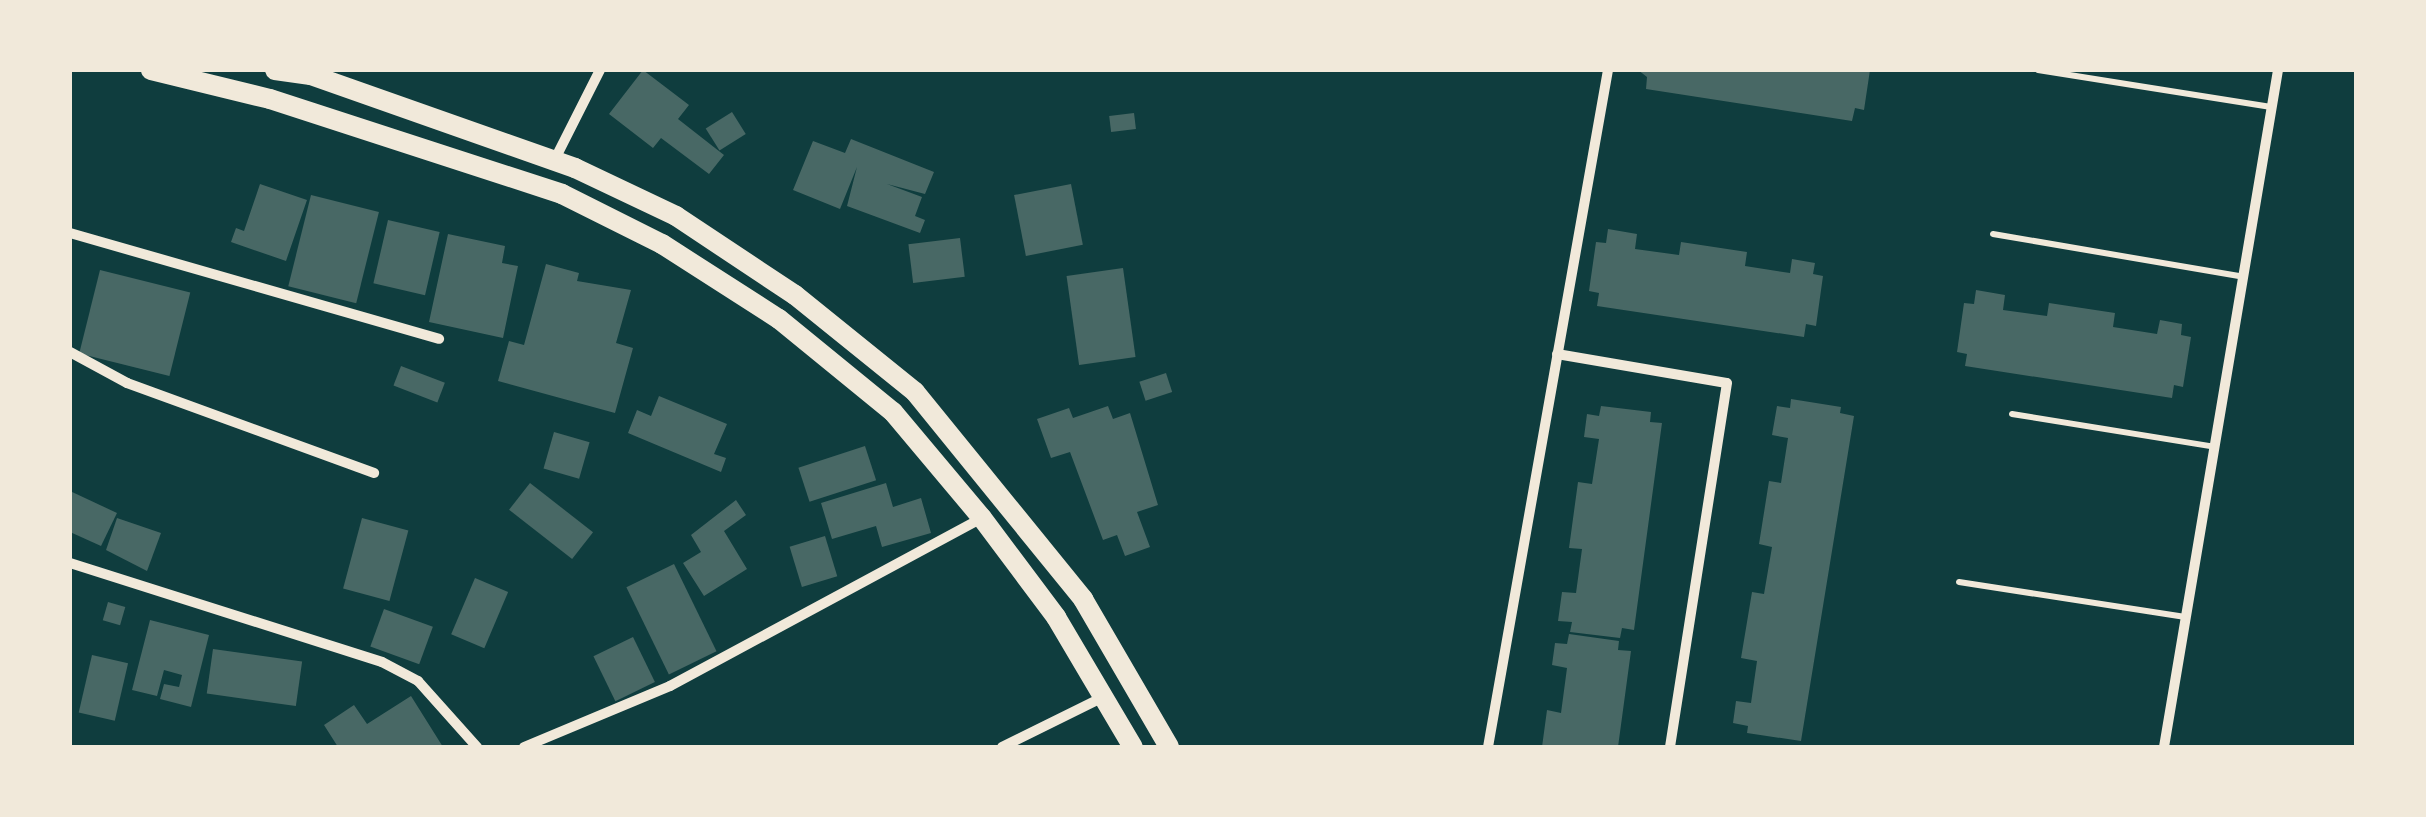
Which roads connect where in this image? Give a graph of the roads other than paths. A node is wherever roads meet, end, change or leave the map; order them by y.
1 (151, 70) edge
2 (275, 70) edge
3 (600, 70) edge
4 (1608, 70) edge
5 (2038, 70) edge
6 (2278, 70) edge
7 (318, 73) edge
8 (2271, 107) junction
9 (554, 161) junction
10 (70, 233) edge
11 (1993, 234) dead end
12 (2240, 276) junction
13 (439, 339) dead end
14 (70, 352) edge
15 (1557, 354) junction
16 (2012, 414) dead end
17 (2210, 446) junction
18 (374, 473) dead end
19 (982, 518) junction
20 (70, 563) edge
21 (1959, 582) dead end
22 (2184, 616) junction
23 (1104, 697) junction
24 (543, 745) edge
25 (476, 747) edge
26 (524, 747) edge
27 (1002, 747) edge
28 (1133, 747) edge
29 (1169, 747) edge
30 (1488, 747) edge
31 (1670, 747) edge
32 (2164, 747) edge

1 - 19 main road
2 - 7 main road
3 - 9 street
4 - 15 street
5 - 8 lane
6 - 8 street
7 - 9 main road
8 - 12 street
9 - 29 main road
10 - 13 street
11 - 12 lane
12 - 17 street
14 - 18 street
15 - 30 street
15 - 31 street
16 - 17 lane
17 - 22 street
19 - 23 main road
19 - 24 street
20 - 25 street
21 - 22 lane
22 - 32 street
23 - 27 street
23 - 28 main road
24 - 26 street

